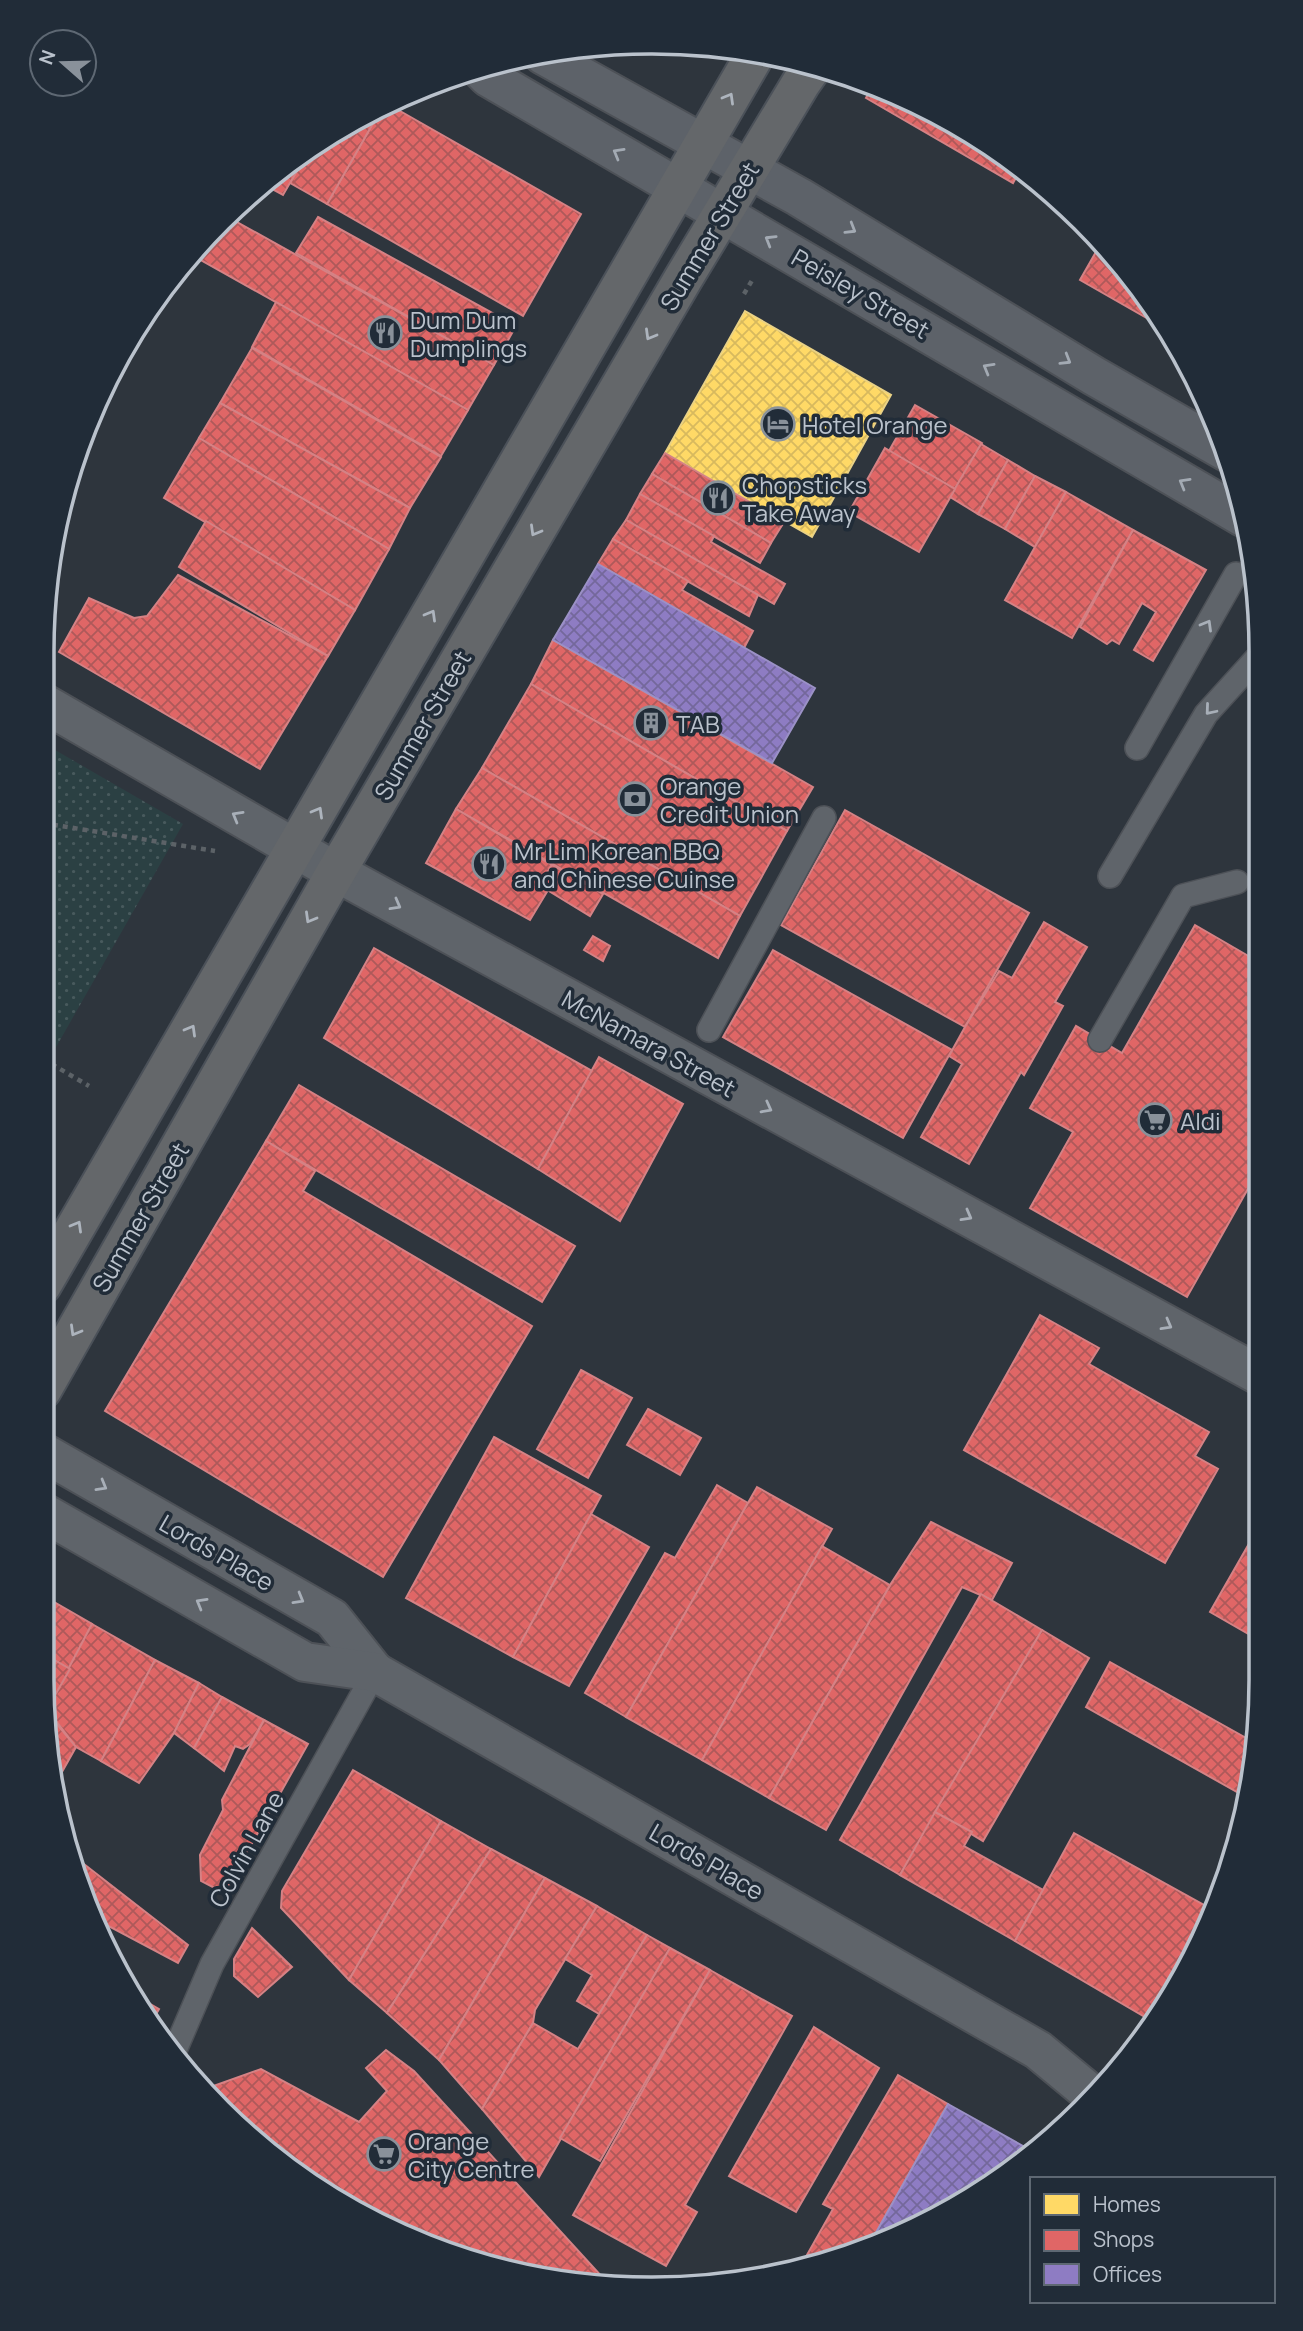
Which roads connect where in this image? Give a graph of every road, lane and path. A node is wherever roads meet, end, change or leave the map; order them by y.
1 (555, 62) edge
2 (750, 63) edge
3 (807, 75) edge
4 (489, 77) edge
5 (703, 144) junction
6 (750, 170) junction
7 (677, 187) junction
8 (722, 213) junction
9 (755, 275) dead end
10 (744, 295) dead end
11 (1210, 443) edge
12 (1231, 510) edge
13 (1237, 574) dead end
14 (1249, 667) edge
15 (54, 709) edge
16 (1137, 748) dead end
17 (824, 818) dead end
18 (54, 824) edge
19 (296, 850) junction
20 (223, 853) dead end
21 (336, 872) junction
22 (1110, 876) dead end
23 (1237, 882) dead end
24 (709, 1030) dead end
25 (1100, 1040) dead end
26 (54, 1065) edge
27 (89, 1086) dead end
28 (54, 1266) edge
29 (54, 1369) edge
30 (1249, 1370) edge
31 (54, 1459) edge
32 (54, 1519) edge
33 (375, 1672) junction
34 (178, 2043) edge
35 (1038, 2050) junction
36 (1103, 2071) edge
37 (1086, 2089) edge

1 - 5 main road, Peisley Street
5 -> 2 highway, Summer Street
3 - 6 highway, Summer Street
7 -> 4 main road, Peisley Street
5 - 6 main road, Peisley Street
5 - 7 highway, Summer Street
6 - 8 highway, Summer Street
6 -> 11 main road, Peisley Street
7 - 8 main road, Peisley Street
19 -> 7 highway, Summer Street
12 -> 8 main road, Peisley Street
8 -> 21 highway, Summer Street
9 - 10 path
16 -> 13 lane
14 -> 22 lane
19 -> 15 street, McNamara Street
17 - 24 lane
18 - 20 path
19 - 21 street, McNamara Street
28 -> 19 highway, Summer Street
21 -> 29 highway, Summer Street
21 -> 30 street, McNamara Street
23 - 25 lane
26 - 27 path
31 -> 33 street, Lords Place
33 -> 32 street, Lords Place
33 - 34 lane, Colvin Lane
33 - 35 street, Lords Place
35 - 36 street, Lords Place
35 - 37 street, Lords Place

